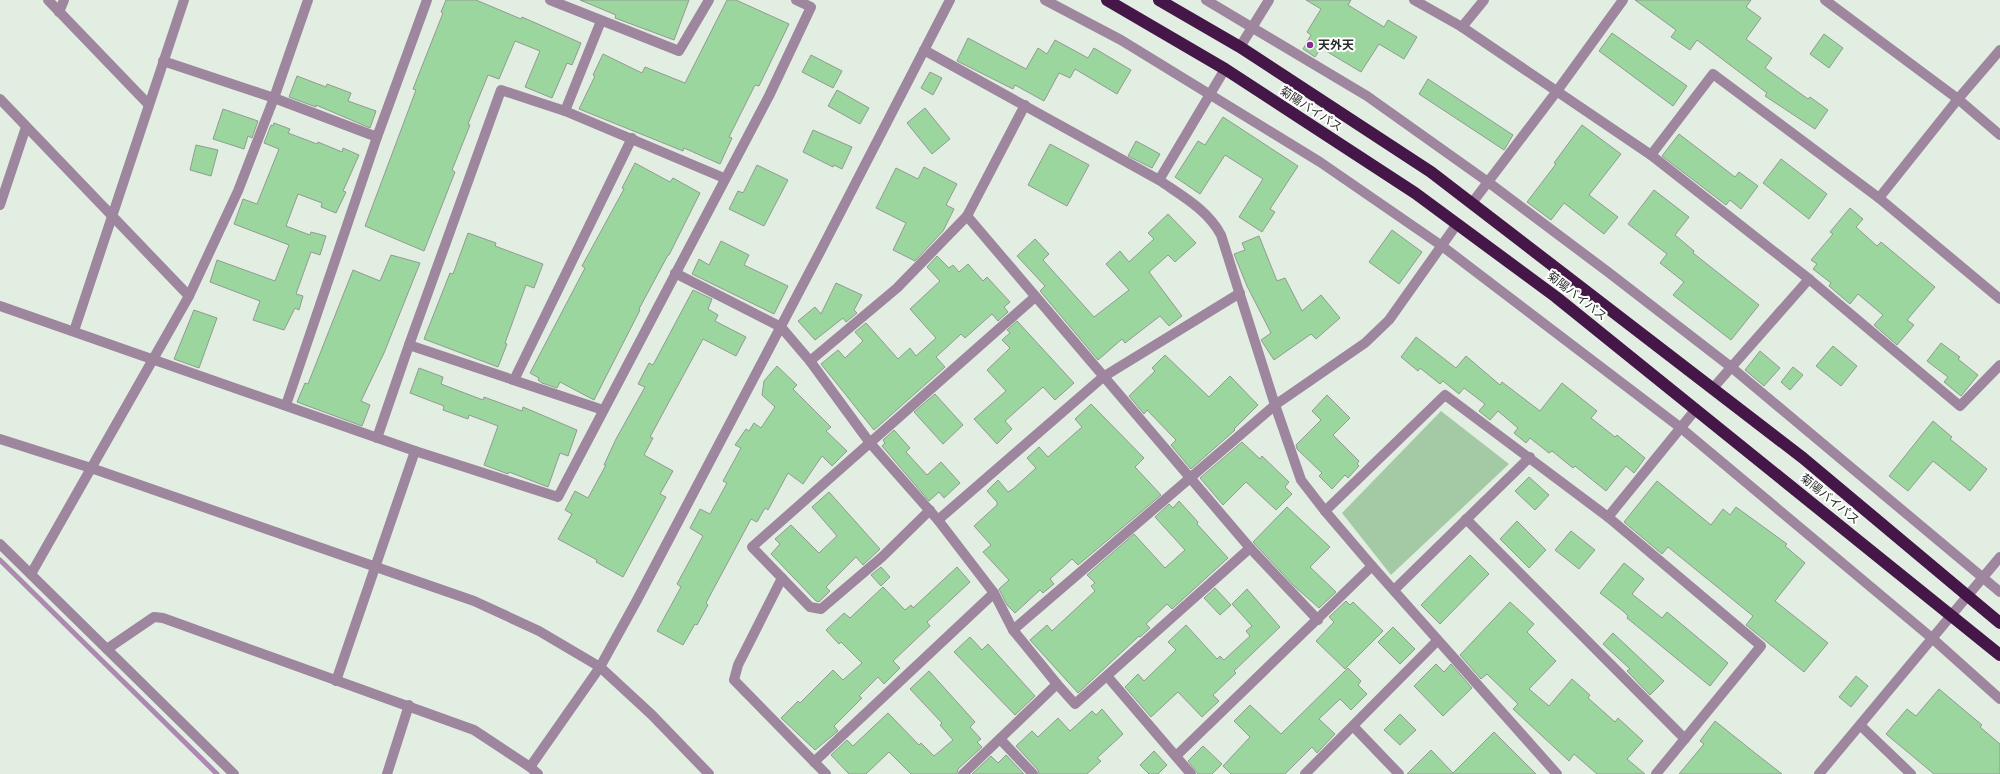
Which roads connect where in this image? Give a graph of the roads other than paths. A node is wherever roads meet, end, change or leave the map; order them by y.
1 (48, 0) edge
2 (64, 0) edge
3 (184, 0) edge
4 (308, 0) edge
5 (427, 0) edge
6 (550, 0) edge
7 (709, 0) edge
8 (796, 0) edge
9 (950, 0) edge
10 (1045, 0) edge
11 (1107, 0) edge
12 (1159, 0) edge
13 (1206, 0) edge
14 (1269, 0) edge
15 (1414, 0) edge
16 (1484, 0) edge
17 (1623, 0) edge
18 (1825, 0) edge
19 (59, 12) junction
20 (601, 21) junction
21 (1252, 27) junction
22 (1462, 27) junction
23 (1240, 47) junction
24 (924, 50) junction
25 (2000, 50) edge
26 (163, 62) junction
27 (1225, 69) junction
28 (1557, 91) junction
29 (1210, 94) junction
30 (274, 98) junction
31 (0, 99) edge
32 (1958, 99) junction
33 (149, 105) junction
34 (1025, 105) junction
35 (565, 111) junction
36 (26, 126) junction
37 (2000, 135) edge
38 (377, 137) junction
39 (632, 138) junction
40 (1650, 155) junction
41 (724, 178) junction
42 (1159, 180) junction
43 (1488, 182) junction
44 (1879, 198) junction
45 (1472, 203) junction
46 (0, 205) edge
47 (111, 215) junction
48 (967, 216) junction
49 (1457, 224) junction
50 (1442, 246) junction
51 (675, 274) junction
52 (1809, 279) junction
53 (1240, 293) junction
54 (189, 296) junction
55 (1035, 297) junction
56 (2000, 299) edge
57 (0, 306) edge
58 (781, 327) junction
59 (74, 331) junction
60 (409, 345) junction
61 (152, 360) junction
62 (810, 361) junction
63 (1731, 367) junction
64 (1999, 367) edge
65 (1103, 377) junction
66 (514, 380) junction
67 (1713, 388) junction
68 (286, 405) junction
69 (1275, 405) junction
70 (1696, 409) junction
71 (603, 410) junction
72 (1681, 428) junction
73 (377, 438) junction
74 (0, 439) edge
75 (870, 443) junction
76 (415, 450) junction
77 (1530, 457) junction
78 (91, 468) junction
79 (1191, 477) junction
80 (930, 510) junction
81 (1325, 511) junction
82 (1608, 517) junction
83 (938, 520) junction
84 (1466, 520) junction
85 (0, 544) edge
86 (1250, 548) junction
87 (2000, 557) edge
88 (1372, 566) junction
89 (375, 568) junction
90 (31, 574) junction
91 (782, 578) junction
92 (1983, 578) junction
93 (1394, 590) junction
94 (2000, 592) edge
95 (994, 593) junction
96 (1967, 596) junction
97 (1951, 616) junction
98 (1318, 620) junction
99 (2000, 623) edge
100 (1013, 630) junction
101 (1933, 638) junction
102 (1437, 641) junction
103 (107, 649) junction
104 (2000, 655) edge
105 (600, 667) junction
106 (1107, 676) junction
107 (336, 681) junction
108 (1057, 684) junction
109 (2000, 699) edge
110 (408, 705) junction
111 (1352, 726) junction
112 (1861, 726) junction
113 (1000, 739) junction
114 (1685, 739) junction
115 (1176, 756) junction
116 (814, 762) junction
117 (534, 770) edge
118 (234, 774) edge
119 (387, 774) edge
120 (709, 774) edge
121 (826, 774) edge
122 (964, 774) edge
123 (1033, 774) edge
124 (1191, 774) edge
125 (1304, 774) edge
126 (1398, 774) edge
127 (1556, 774) edge
128 (1656, 774) edge
129 (1819, 774) edge
130 (1911, 774) edge

1 - 19 street
2 - 19 street
3 - 26 street
4 - 30 street
5 - 38 street
6 - 20 street
7 - 20 street
8 - 41 street
9 - 24 street
10 - 29 street
11 - 27 highway, 菊陽バイパス
12 - 23 highway, 菊陽バイパス
13 - 21 street
14 - 21 street
15 - 22 street
16 - 22 street
17 - 28 street
18 - 32 street
19 - 33 street
20 - 35 street
21 - 23 street
21 - 43 street
22 - 28 street
23 - 45 highway, 菊陽バイパス
24 - 34 street
24 - 58 street
25 - 32 street
26 - 30 street
26 - 33 street
27 - 29 street
27 - 49 highway, 菊陽バイパス
28 - 40 street
28 - 43 street
29 - 42 street
29 - 50 street
30 - 38 street
30 - 54 street
31 - 36 street
32 - 37 street
32 - 44 street
33 - 47 street
34 - 42 street
34 - 48 street
35 - 39 street
35 - 60 street
36 - 46 street
36 - 47 street
38 - 68 street
39 - 41 street
39 - 66 street
40 - 44 street
40 - 52 street
41 - 51 street
42 - 53 street
43 - 45 street
43 - 63 street
44 - 56 street
45 - 67 highway, 菊陽バイパス
47 - 54 street
47 - 59 street
48 - 55 street
48 - 62 street
49 - 50 street
49 - 70 highway, 菊陽バイパス
50 - 69 street
50 - 72 street
51 - 58 street
51 - 71 street
52 - 63 street
52 - 64 street
53 - 65 street
53 - 69 street
54 - 61 street
55 - 65 street
55 - 75 street
57 - 59 street
58 - 62 street
58 - 105 street
59 - 61 street
60 - 66 street
60 - 73 street
61 - 68 street
61 - 78 street
62 - 75 street
63 - 67 street
63 - 92 street
65 - 79 street
65 - 83 street
66 - 71 street
67 - 96 highway, 菊陽バイパス
68 - 73 street
69 - 79 street
69 - 81 street
70 - 72 street
70 - 97 highway, 菊陽バイパス
71 - 76 street
72 - 82 street
72 - 101 street
73 - 76 street
74 - 78 street
75 - 80 street
75 - 91 street
76 - 89 street
77 - 81 street
77 - 82 street
77 - 84 street
78 - 89 street
78 - 90 street
79 - 86 street
79 - 100 street
80 - 83 street
80 - 91 street
81 - 88 street
82 - 114 street
83 - 95 street
84 - 93 street
84 - 114 street
85 - 90 street
86 - 98 street
86 - 106 street
87 - 92 street
88 - 93 street
88 - 98 street
89 - 105 street
89 - 107 street
90 - 103 street
91 - 116 street
92 - 94 street
92 - 96 street
93 - 102 street
95 - 100 street
95 - 116 street
96 - 97 street
96 - 99 highway, 菊陽バイパス
97 - 101 street
97 - 104 highway, 菊陽バイパス
98 - 115 street
100 - 108 street
101 - 109 street
101 - 112 street
102 - 111 street
102 - 127 street
103 - 107 street
103 - 118 street
105 - 117 street
105 - 120 street
106 - 108 street
106 - 115 street
107 - 110 street
108 - 113 street
110 - 117 street
110 - 119 street
111 - 125 street
111 - 126 street
112 - 129 street
112 - 130 street
113 - 122 street
113 - 123 street
114 - 128 street
115 - 124 street
116 - 121 street

